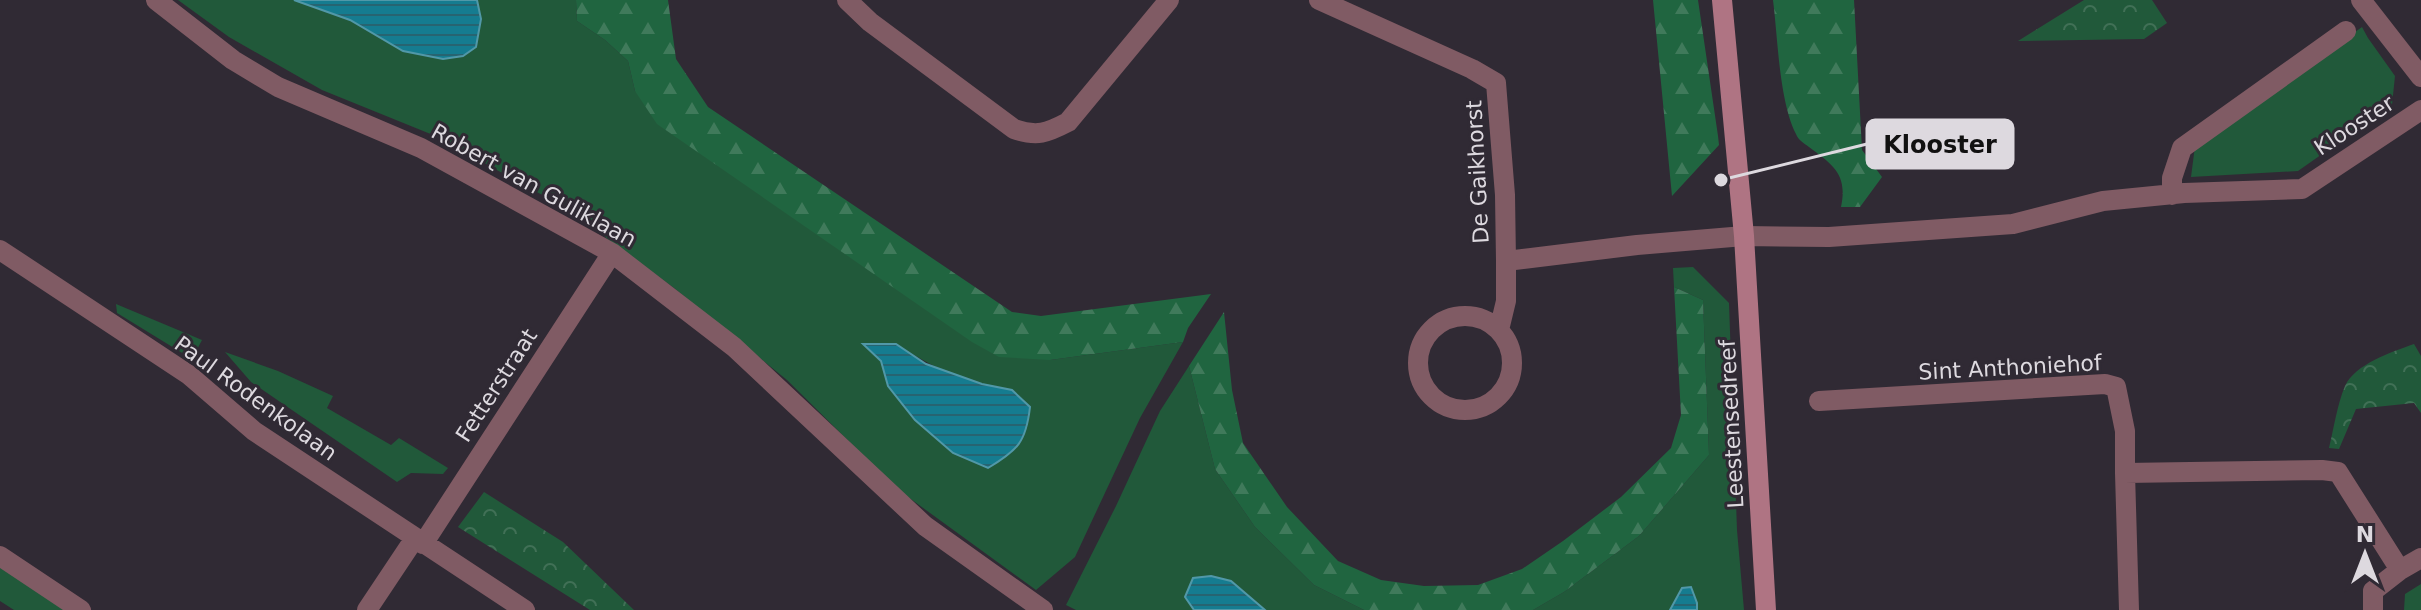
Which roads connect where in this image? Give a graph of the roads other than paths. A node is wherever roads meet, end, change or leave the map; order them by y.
1 (156, 0) edge
2 (847, 0) edge
3 (1169, 0) edge
4 (1319, 0) edge
5 (1722, 0) edge
6 (2361, 0) edge
7 (2346, 31) dead end
8 (2421, 77) edge
9 (2421, 110) edge
10 (2172, 195) junction
11 (1744, 236) junction
12 (0, 250) edge
13 (612, 253) junction
14 (1506, 261) junction
15 (1499, 330) junction
16 (1819, 401) dead end
17 (2125, 473) junction
18 (419, 541) junction
19 (0, 556) edge
20 (2421, 558) edge
21 (2400, 570) junction
22 (1040, 609) edge
23 (81, 610) edge
24 (367, 610) edge
25 (525, 610) edge
26 (1766, 610) edge
27 (2129, 610) edge
28 (2373, 610) edge

1 - 13 street, Robert van Guliklaan
2 - 3 street
4 - 14 street, De Gaikhorst
5 - 11 street, Leestensedreef
6 - 8 street
7 - 10 street
9 - 10 street, Klooster
10 - 11 street, Klooster
11 - 14 street, De Gaikhorst
11 - 26 street, Leestensedreef
12 - 18 street, Paul Rodenkolaan
13 - 18 street, Fetterstraat
13 - 22 street, Robert van Guliklaan
14 - 15 street, De Gaikhorst
15 - 15 street, De Gaikhorst
16 - 17 street, Sint Anthoniehof
17 - 21 street
17 - 27 street, Sint Anthoniehof
18 - 24 street, Fetterstraat
18 - 25 street, Paul Rodenkolaan
19 - 23 street
20 - 21 street
21 - 28 street

